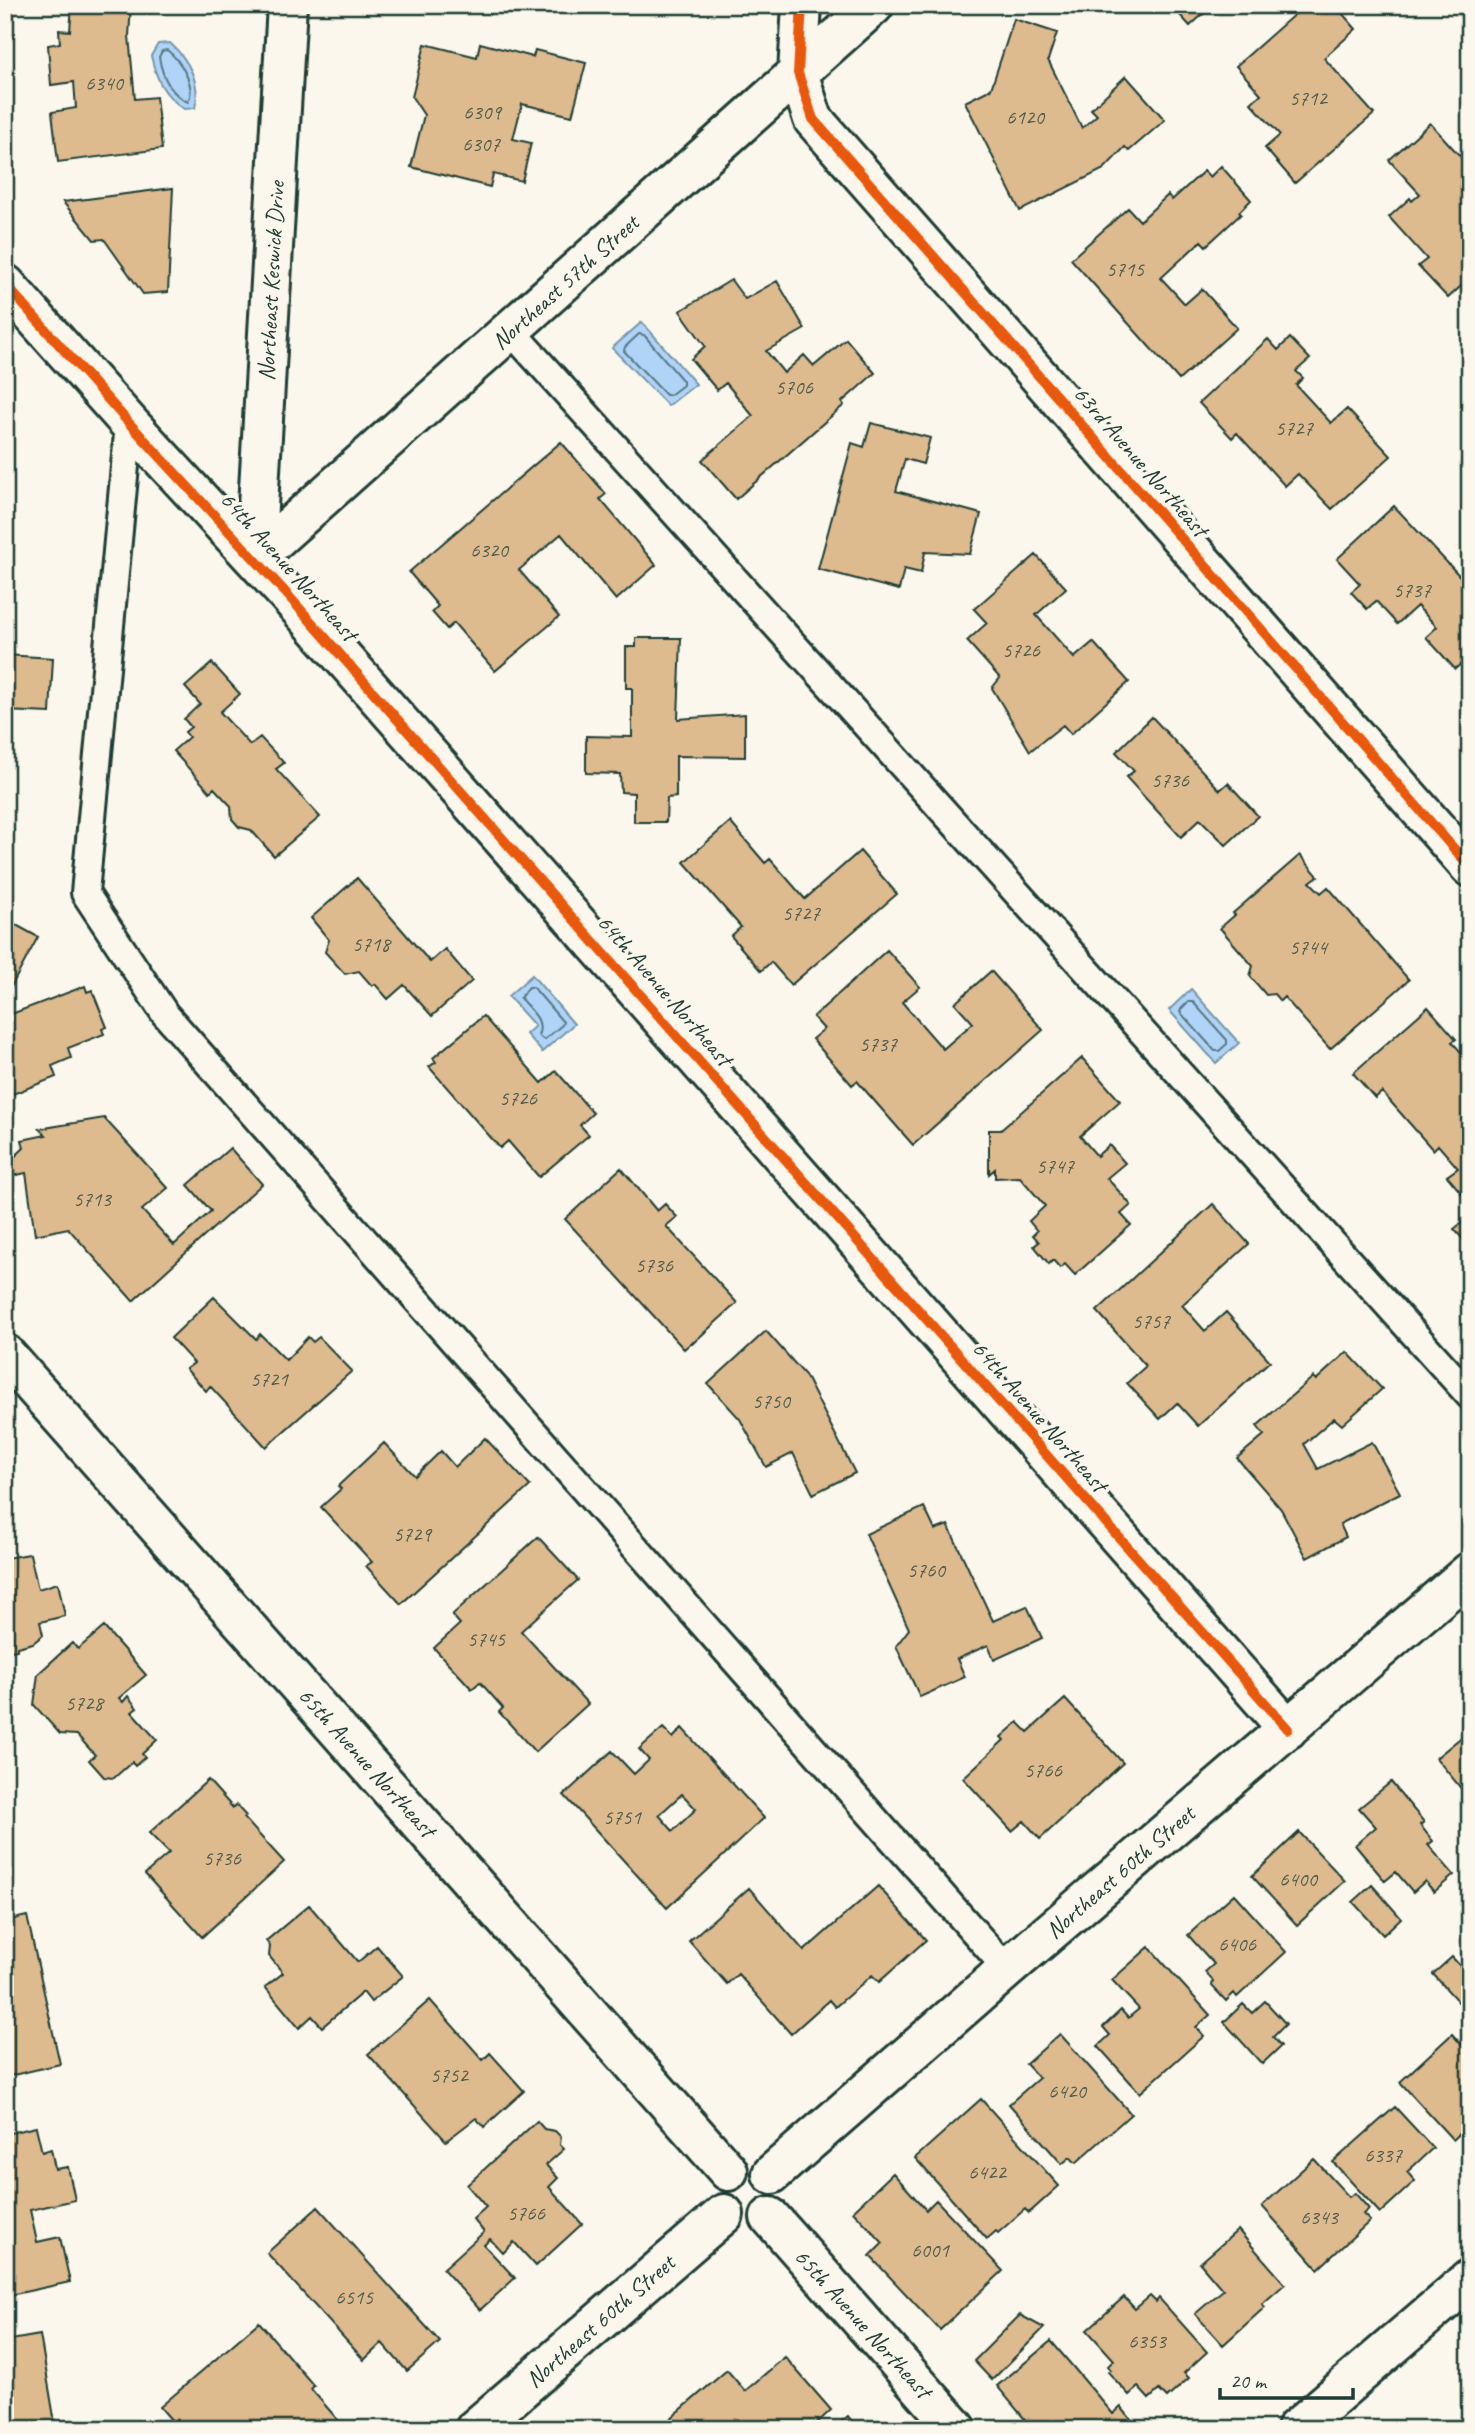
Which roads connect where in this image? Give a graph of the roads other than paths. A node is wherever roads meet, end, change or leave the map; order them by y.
1 (287, 5) edge
2 (802, 5) edge
3 (874, 5) edge
4 (799, 73) junction
5 (5, 284) edge
6 (511, 331) junction
7 (129, 424) junction
8 (255, 558) junction
9 (1470, 867) edge
10 (5, 1354) edge
11 (1470, 1396) edge
12 (1470, 1572) edge
13 (1288, 1729) junction
14 (1007, 1969) junction
15 (728, 2171) junction
16 (772, 2174) junction
17 (724, 2214) junction
18 (770, 2217) junction
19 (1470, 2280) edge
20 (475, 2429) edge
21 (957, 2429) edge
22 (1296, 2429) edge

1 - 8 street, Northeast Keswick Drive
2 - 4 street, 63rd Avenue Northeast
3 - 4 street, Northeast 57th Street
4 - 6 street, Northeast 57th Street
4 - 9 street, 63rd Avenue Northeast
5 - 7 street, 64th Avenue Northeast
6 - 8 street, Northeast 57th Street
6 - 11 lane
7 - 8 street, 64th Avenue Northeast
7 - 14 lane
8 - 13 street, 64th Avenue Northeast
10 - 15 street, 65th Avenue Northeast
12 - 13 street, Northeast 60th Street
13 - 14 street, Northeast 60th Street
14 - 16 street, Northeast 60th Street
15 - 16 street
15 - 17 street
16 - 18 street
17 - 18 street
17 - 20 street, Northeast 60th Street
18 - 21 street, 65th Avenue Northeast
19 - 22 street

